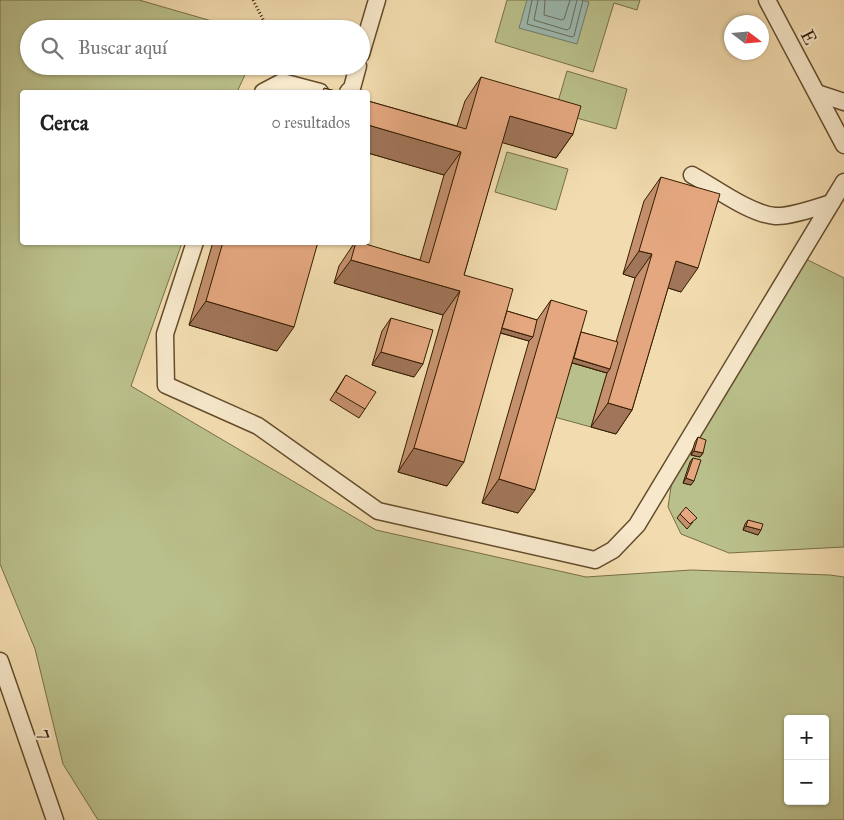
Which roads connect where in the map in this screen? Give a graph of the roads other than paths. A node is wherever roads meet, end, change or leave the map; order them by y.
1 (377, 0) edge
2 (767, 0) edge
3 (370, 24) edge
4 (356, 75) edge
5 (267, 90) edge
6 (312, 90) edge
7 (350, 90) edge
8 (817, 94) junction
9 (844, 102) edge
10 (844, 119) edge
11 (844, 145) edge
12 (692, 175) dead end
13 (844, 182) edge
14 (831, 203) junction
15 (194, 245) edge
16 (0, 661) edge
17 (55, 820) edge

1 - 3 street
2 - 8 street, E
4 - 7 street
5 - 6 street
8 - 9 street
8 - 10 street
8 - 11 street, E
12 - 14 street
13 - 14 street
14 - 15 street
16 - 17 street, 7

